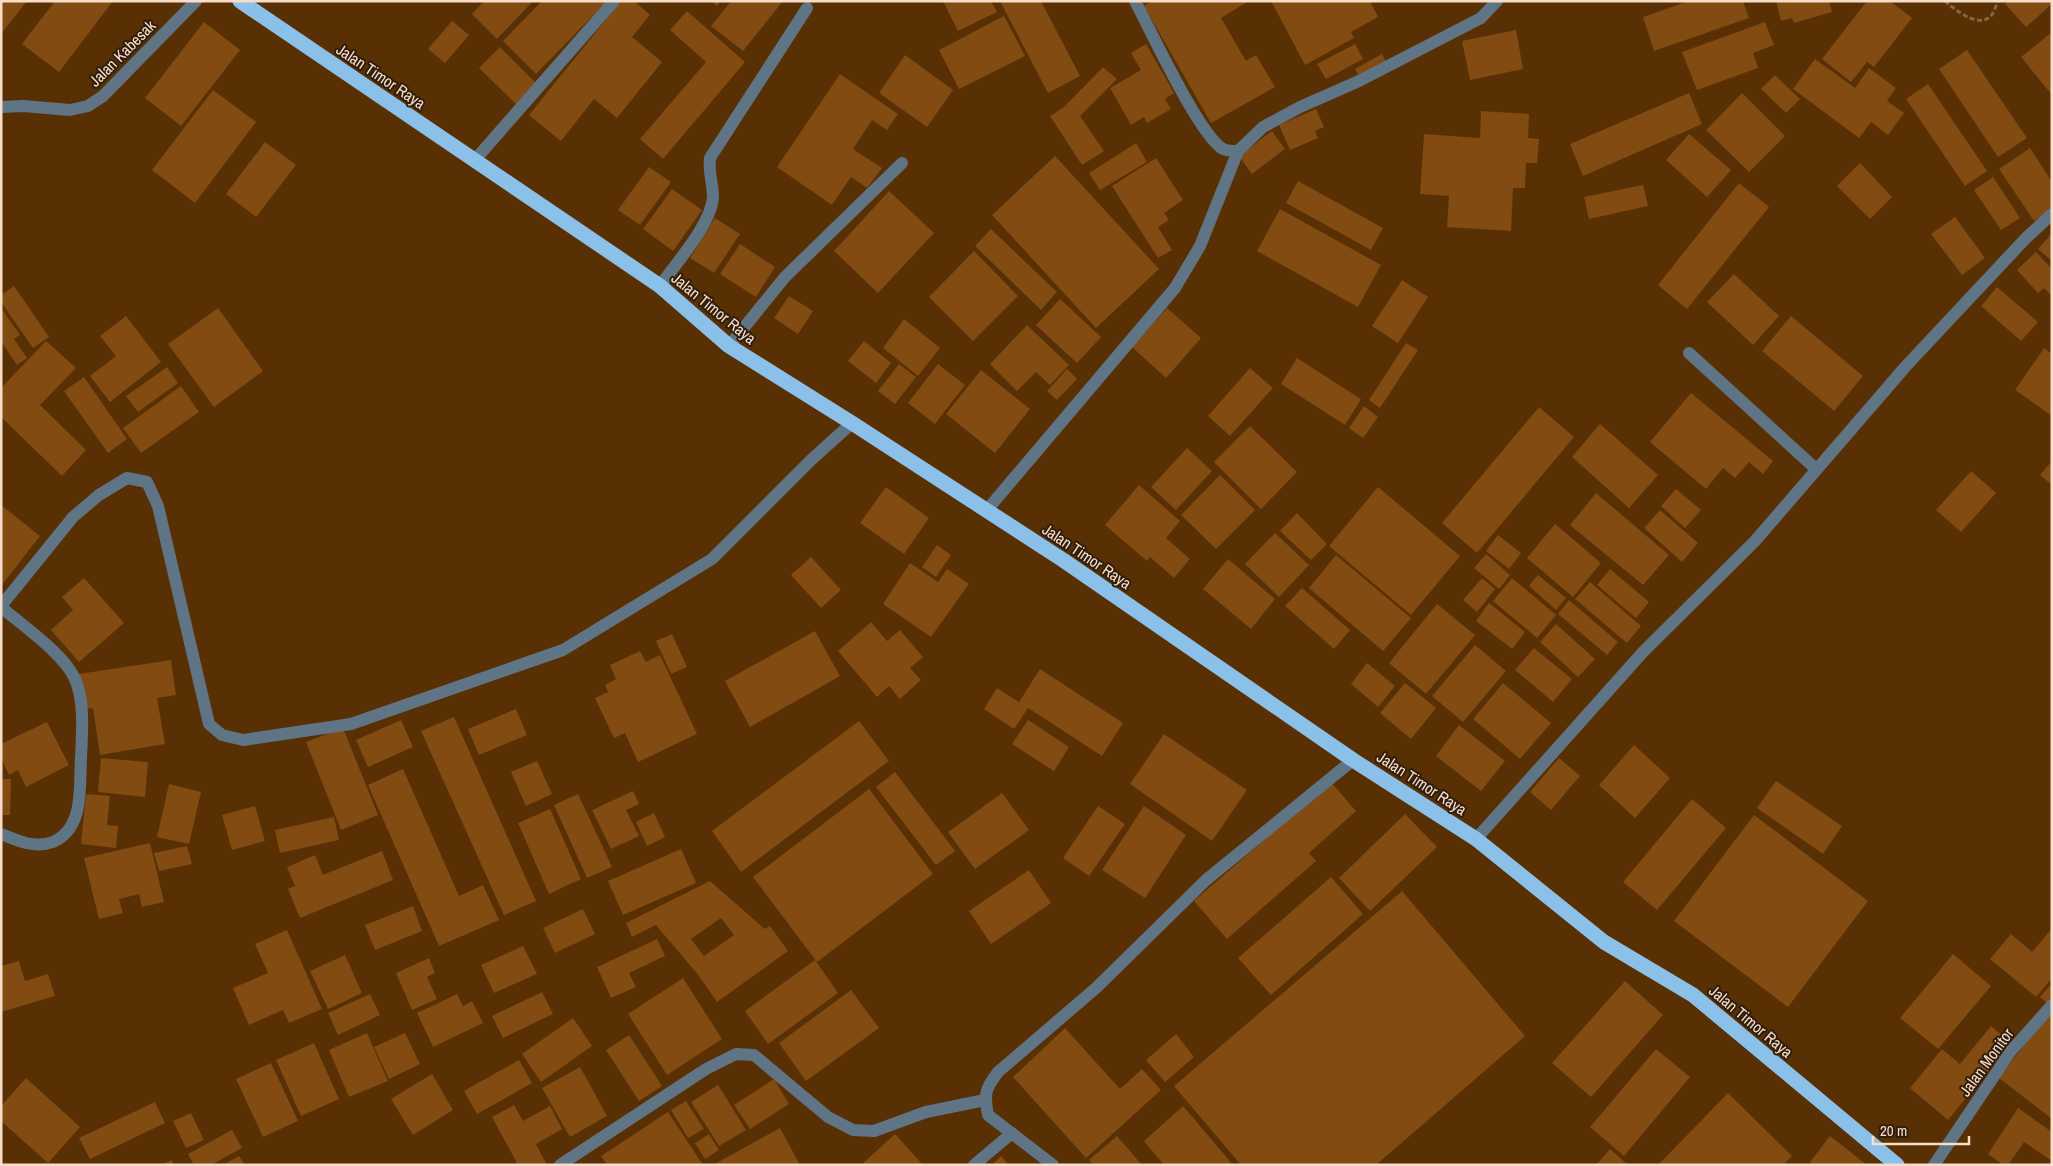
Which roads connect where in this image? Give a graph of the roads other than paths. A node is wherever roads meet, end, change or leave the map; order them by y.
1 (196, 1) edge
2 (240, 1) edge
3 (614, 1) edge
4 (1135, 1) edge
5 (1497, 1) edge
6 (807, 8) dead end
7 (1, 107) edge
8 (1238, 151) junction
9 (474, 160) junction
10 (902, 163) dead end
11 (2052, 214) edge
12 (660, 286) junction
13 (729, 346) junction
14 (1689, 352) dead end
15 (852, 424) junction
16 (1816, 469) junction
17 (987, 510) junction
18 (1, 607) edge
19 (1353, 760) junction
20 (1, 834) edge
21 (1476, 839) junction
22 (2052, 1005) edge
23 (985, 1100) junction
24 (1012, 1133) junction
25 (560, 1165) edge
26 (974, 1165) edge
27 (1053, 1165) edge
28 (1897, 1165) edge
29 (1934, 1165) edge

1 - 7 street, Jalan Kabesak
2 - 9 highway, Jalan Timor Raya
3 - 9 street
4 - 8 street
5 - 8 street
6 - 12 street
8 - 17 street
9 - 12 highway, Jalan Timor Raya
10 - 13 street
11 - 16 street
12 - 13 highway, Jalan Timor Raya
13 - 15 highway, Jalan Timor Raya
14 - 16 street
15 - 17 highway, Jalan Timor Raya
15 - 18 street
16 - 21 street
17 - 19 highway, Jalan Timor Raya
18 - 20 street
19 - 21 highway, Jalan Timor Raya
19 - 23 street
21 - 28 highway, Jalan Timor Raya
22 - 29 street, Jalan Monitor
23 - 24 street
23 - 25 street
24 - 26 street
24 - 27 street

